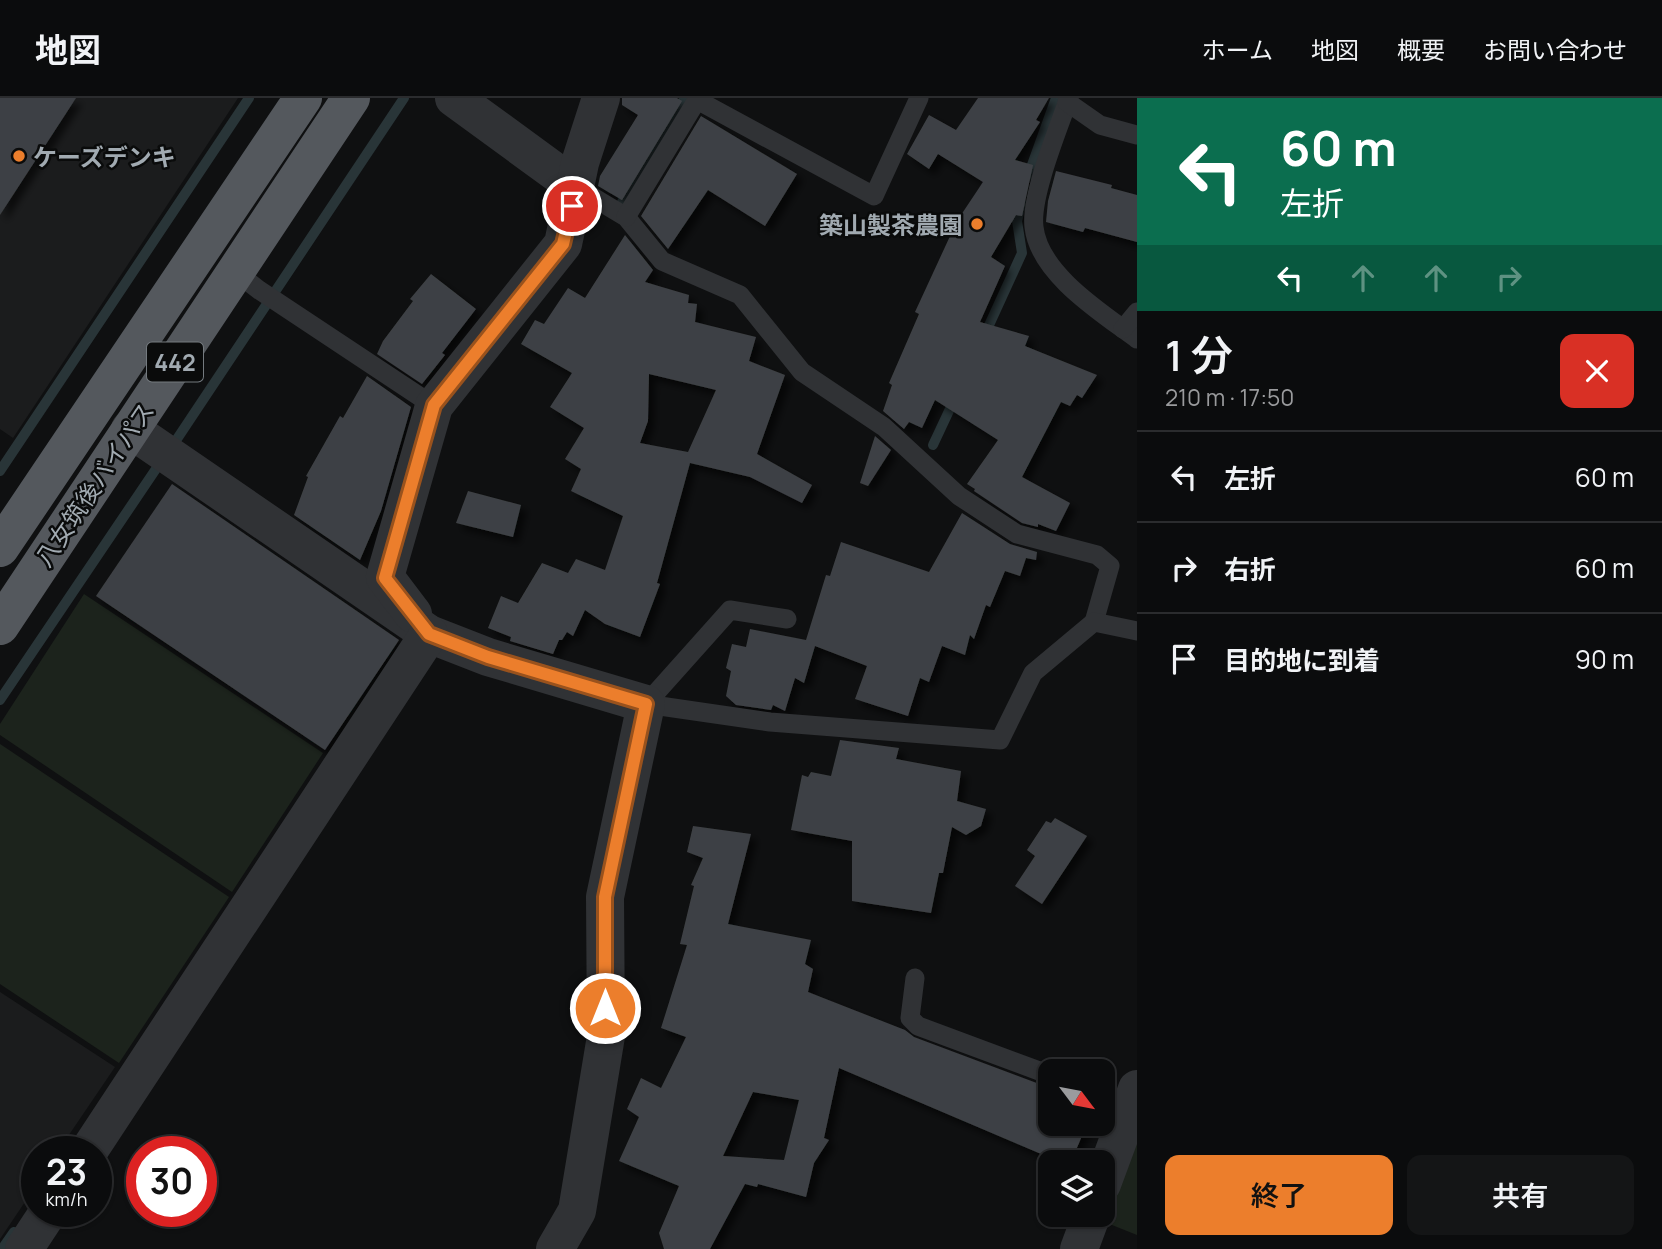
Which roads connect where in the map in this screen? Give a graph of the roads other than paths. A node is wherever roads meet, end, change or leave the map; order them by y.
1 (303, 98) edge
2 (351, 98) edge
3 (454, 98) edge
4 (601, 98) edge
5 (919, 98) edge
6 (1068, 100) edge
7 (1137, 135) edge
8 (576, 187) junction
9 (626, 217) junction
10 (203, 247) junction
11 (236, 272) junction
12 (1137, 312) edge
13 (1130, 334) edge
14 (434, 405) junction
15 (130, 429) junction
16 (0, 548) edge
17 (788, 619) dead end
18 (1094, 622) junction
19 (0, 626) edge
20 (1137, 631) edge
21 (429, 634) junction
22 (646, 704) junction
23 (915, 978) dead end
24 (1038, 1071) edge
25 (1124, 1096) edge
26 (99, 1136) edge
27 (1111, 1150) edge
28 (38, 1227) edge
29 (1087, 1227) edge
30 (24, 1249) edge
31 (555, 1249) edge
32 (1079, 1249) edge

1 - 10 highway, 八女筑後バイパス / 442
2 - 11 highway, 八女筑後バイパス / 442
3 - 8 street
4 - 8 street
5 - 9 lane
6 - 7 lane
6 - 13 lane
8 - 9 lane
8 - 14 street
9 - 18 lane
10 - 11 lane
10 - 16 highway, 八女筑後バイパス / 442
11 - 14 lane
11 - 15 highway, 八女筑後バイパス / 442
12 - 13 lane
14 - 21 street
15 - 19 highway, 八女筑後バイパス / 442
15 - 21 street
17 - 22 lane
18 - 20 lane
18 - 22 lane
21 - 22 street
21 - 26 street
22 - 31 street
23 - 24 lane
25 - 27 street
28 - 30 street
29 - 32 street

